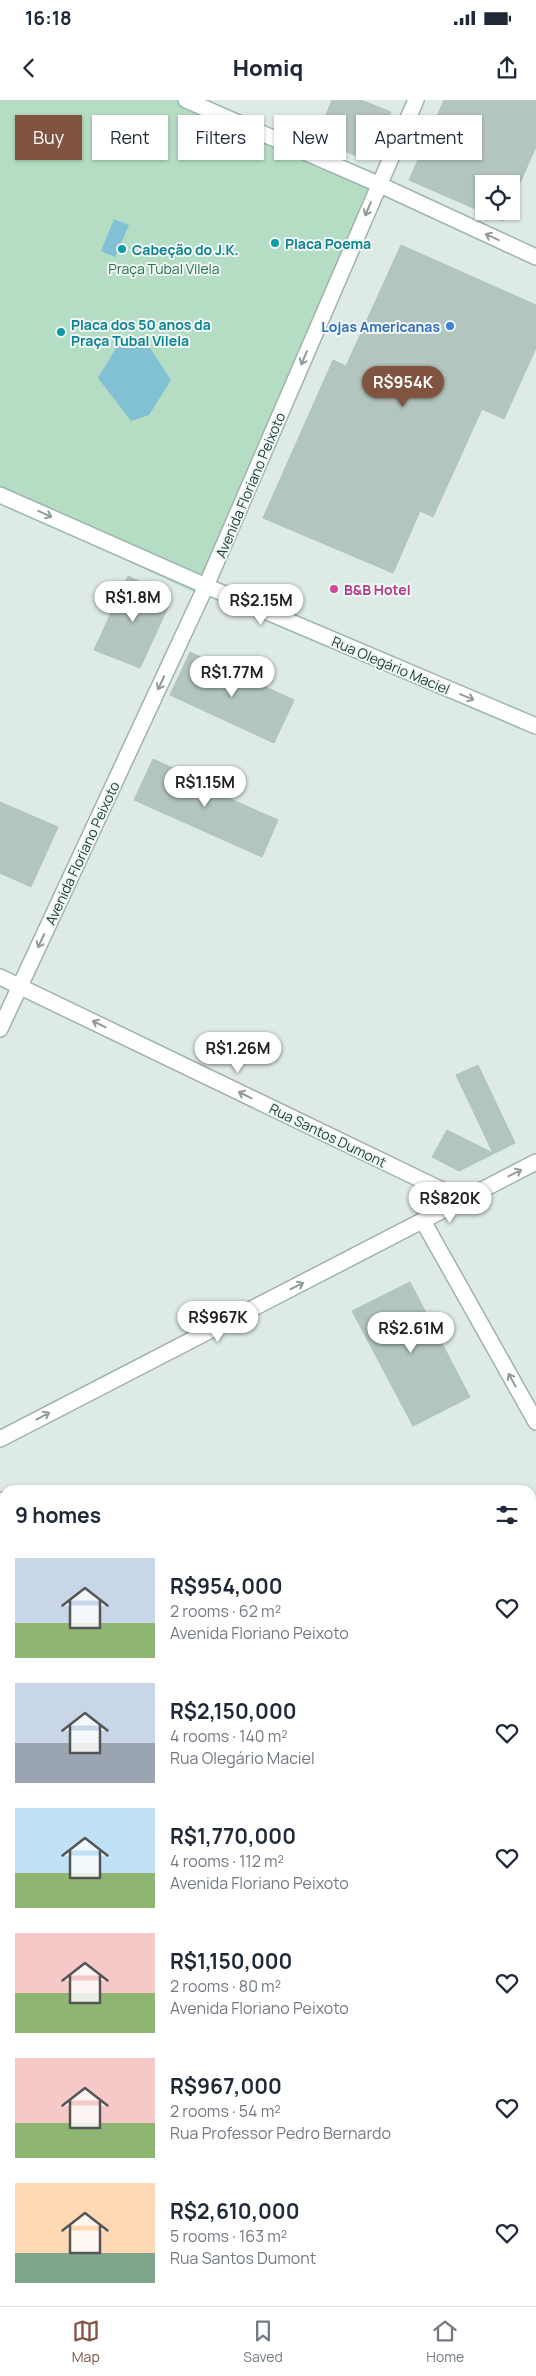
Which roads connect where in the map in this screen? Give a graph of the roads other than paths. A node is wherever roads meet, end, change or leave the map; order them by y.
1 (186, 100) edge
2 (416, 100) edge
3 (378, 184) junction
4 (536, 257) edge
5 (0, 495) edge
6 (206, 586) junction
7 (536, 726) edge
8 (0, 977) edge
9 (20, 986) junction
10 (0, 1029) edge
11 (536, 1162) edge
12 (463, 1200) junction
13 (423, 1221) junction
14 (536, 1422) edge
15 (0, 1439) edge

1 - 3 street
2 - 3 street, Avenida Floriano Peixoto
4 -> 3 street
3 -> 6 street, Avenida Floriano Peixoto
5 -> 6 street, Rua Olegário Maciel
6 -> 7 street, Rua Olegário Maciel
6 -> 9 street, Avenida Floriano Peixoto
8 - 9 street, Rua Santos Dumont
9 - 10 street, Avenida Floriano Peixoto
12 -> 9 street, Rua Santos Dumont
12 -> 11 street
12 - 13 street
14 -> 13 street
15 -> 13 street

